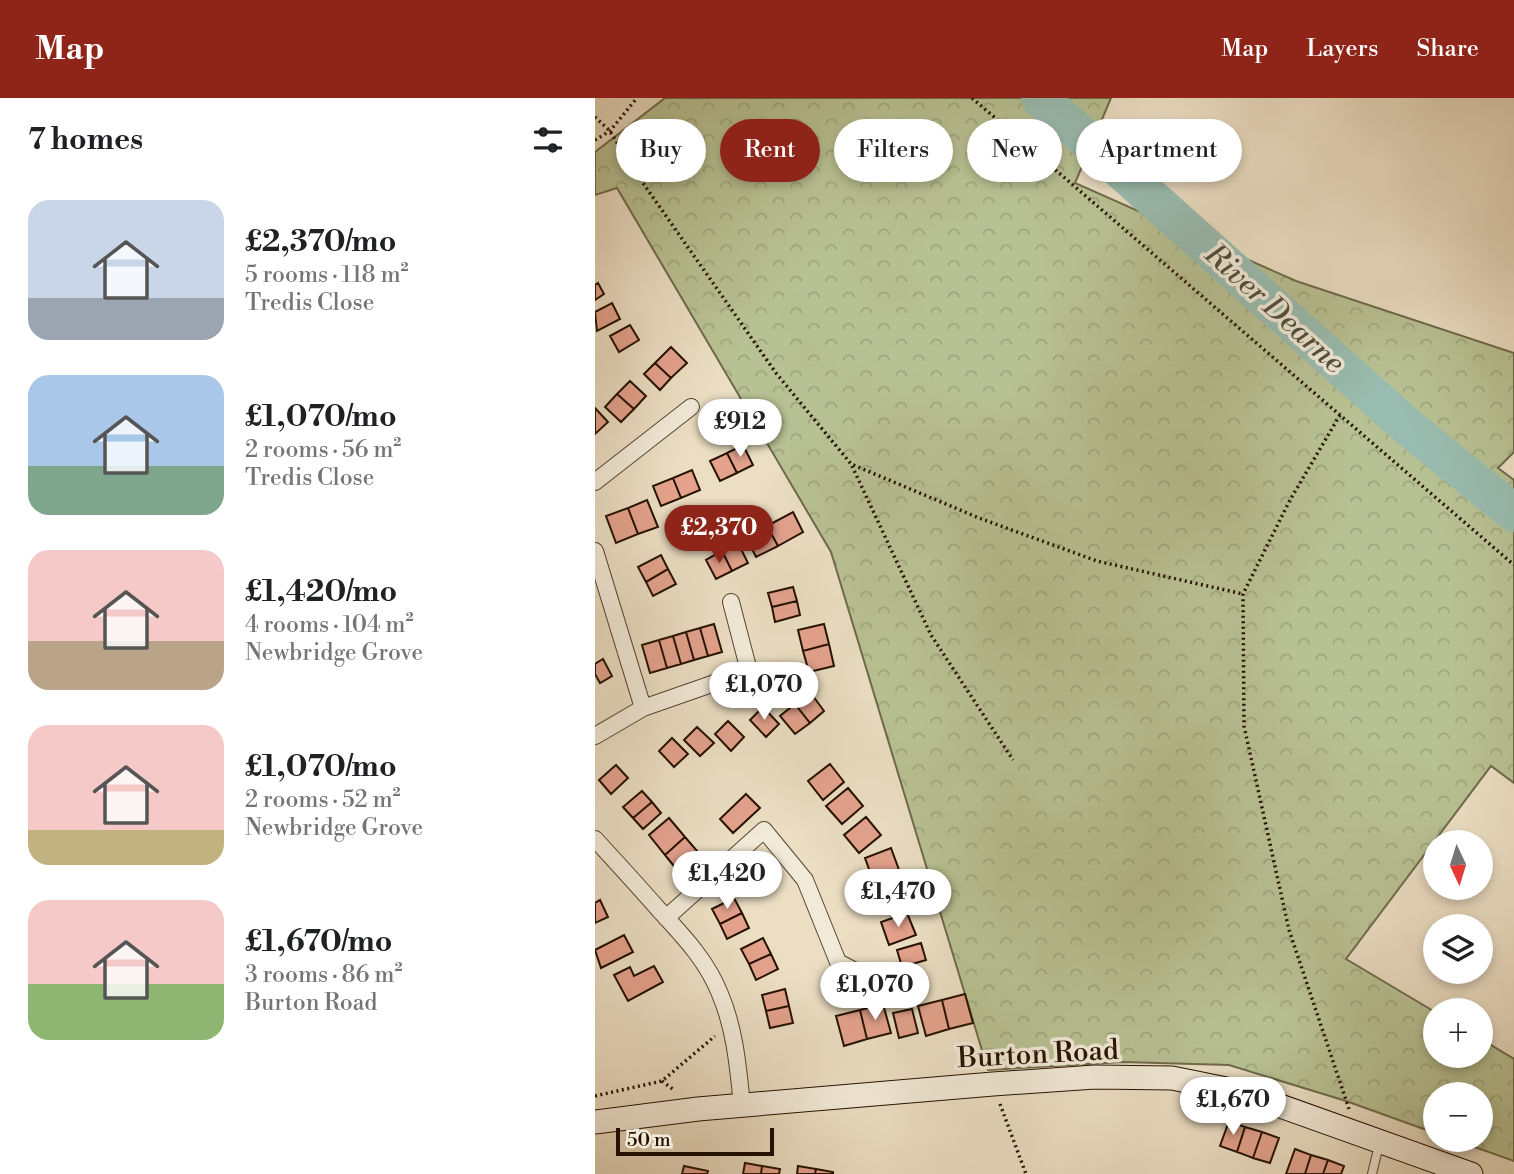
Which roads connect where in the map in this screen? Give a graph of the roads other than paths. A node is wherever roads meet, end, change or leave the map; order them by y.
1 (691, 407) dead end
2 (595, 482) edge
3 (595, 551) edge
4 (731, 602) dead end
5 (643, 708) junction
6 (595, 736) edge
7 (595, 839) edge
8 (666, 918) junction
9 (880, 984) dead end
10 (742, 1105) junction
11 (595, 1122) edge
12 (1383, 1143) junction
13 (1372, 1174) edge
14 (1471, 1174) edge

1 - 2 street
3 - 5 street
4 - 5 street
5 - 6 street
7 - 8 street
8 - 9 street
8 - 10 street
10 - 11 street, Burton Road
10 - 12 street, Burton Road
12 - 13 lane
12 - 14 street, Burton Road

